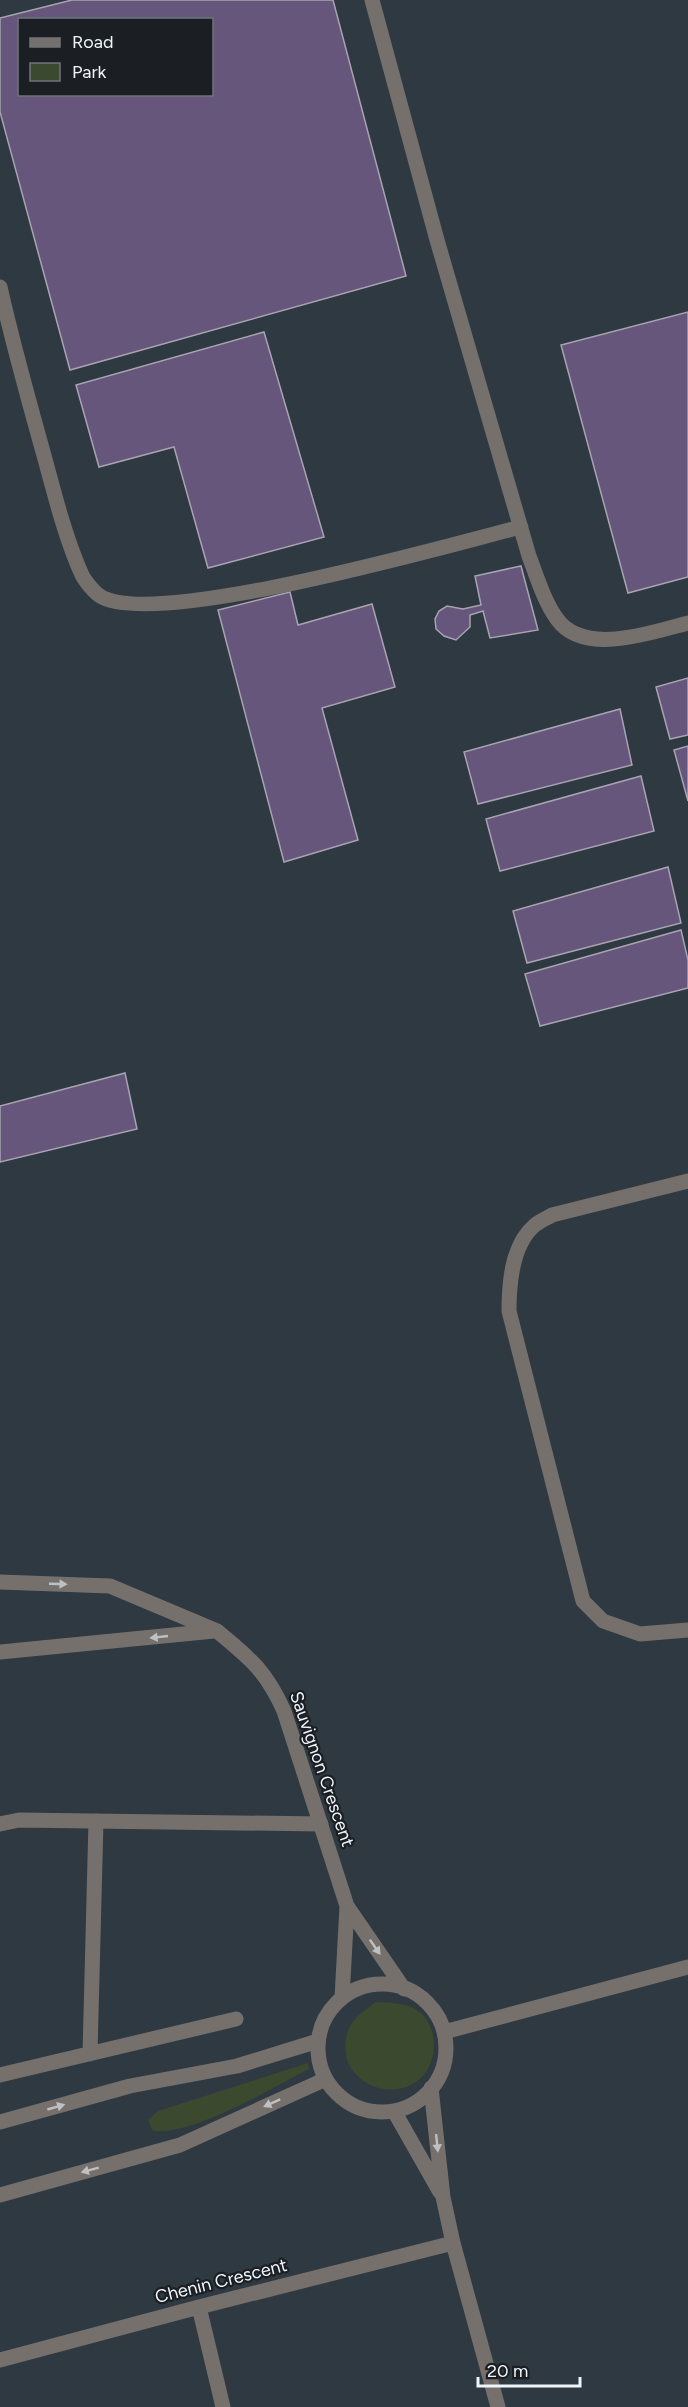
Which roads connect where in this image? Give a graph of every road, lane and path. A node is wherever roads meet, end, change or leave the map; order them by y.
1 (372, 0) edge
2 (0, 287) edge
3 (521, 527) junction
4 (688, 623) edge
5 (688, 1181) edge
6 (0, 1582) edge
7 (688, 1630) edge
8 (217, 1631) junction
9 (0, 1652) edge
10 (96, 1821) junction
11 (0, 1824) edge
12 (321, 1824) junction
13 (347, 1906) junction
14 (688, 1967) edge
15 (404, 1989) junction
16 (342, 1998) junction
17 (236, 2019) dead end
18 (444, 2032) junction
19 (318, 2041) junction
20 (90, 2054) junction
21 (0, 2075) edge
22 (326, 2079) junction
23 (431, 2088) junction
24 (394, 2111) junction
25 (0, 2122) edge
26 (0, 2195) edge
27 (442, 2197) junction
28 (453, 2243) junction
29 (199, 2307) junction
30 (0, 2360) edge
31 (223, 2407) edge
32 (498, 2407) edge

1 - 3 street
2 - 3 street
3 - 4 street
5 - 7 street
6 -> 8 street, Sauvignon Crescent
8 -> 9 street
8 - 12 street, Sauvignon Crescent
10 - 11 street
10 - 12 street
10 - 20 street
12 - 13 street, Sauvignon Crescent
13 -> 15 street, Sauvignon Crescent
13 - 16 street, Sauvignon Crescent
14 - 18 street
15 - 16 street
15 - 18 street
16 - 19 street
17 - 20 street
18 - 23 street
19 - 22 street
25 -> 19 street
20 - 21 street
22 - 24 street
22 -> 26 street
23 - 24 street
23 -> 27 street
24 - 27 street
27 - 28 street
28 - 29 street, Chenin Crescent
28 - 32 street
29 - 30 street, Chenin Crescent
29 - 31 street

